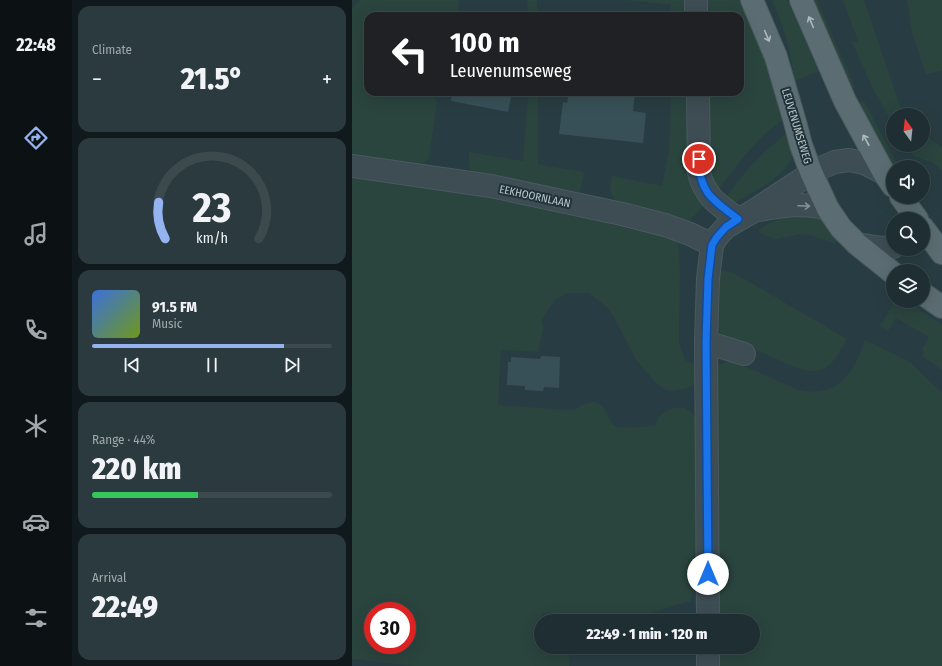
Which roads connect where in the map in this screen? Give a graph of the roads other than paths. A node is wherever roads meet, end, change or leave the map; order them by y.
1 (752, 0) edge
2 (801, 0) edge
3 (698, 96) edge
4 (352, 166) edge
5 (811, 172) junction
6 (886, 175) edge
7 (886, 178) edge
8 (828, 209) junction
9 (745, 215) junction
10 (930, 239) edge
11 (857, 244) junction
12 (712, 245) junction
13 (886, 248) edge
14 (942, 253) edge
15 (886, 267) edge
16 (930, 299) edge
17 (942, 308) edge
18 (706, 342) junction
19 (744, 354) dead end
20 (708, 614) edge
21 (708, 654) edge
22 (708, 666) edge

1 -> 5 main road, LEUVENUMSEWEG
6 -> 2 main road
3 - 9 street
4 - 12 street, EEKHOORNLAAN
5 - 7 street
5 - 8 main road, LEUVENUMSEWEG
5 - 9 street
9 -> 8 street
8 - 11 main road, LEUVENUMSEWEG
9 - 12 street
10 - 14 main road
11 - 13 street
11 - 15 main road, LEUVENUMSEWEG
12 - 18 street
16 - 17 main road
18 - 19 street
18 - 20 street
21 - 22 street

